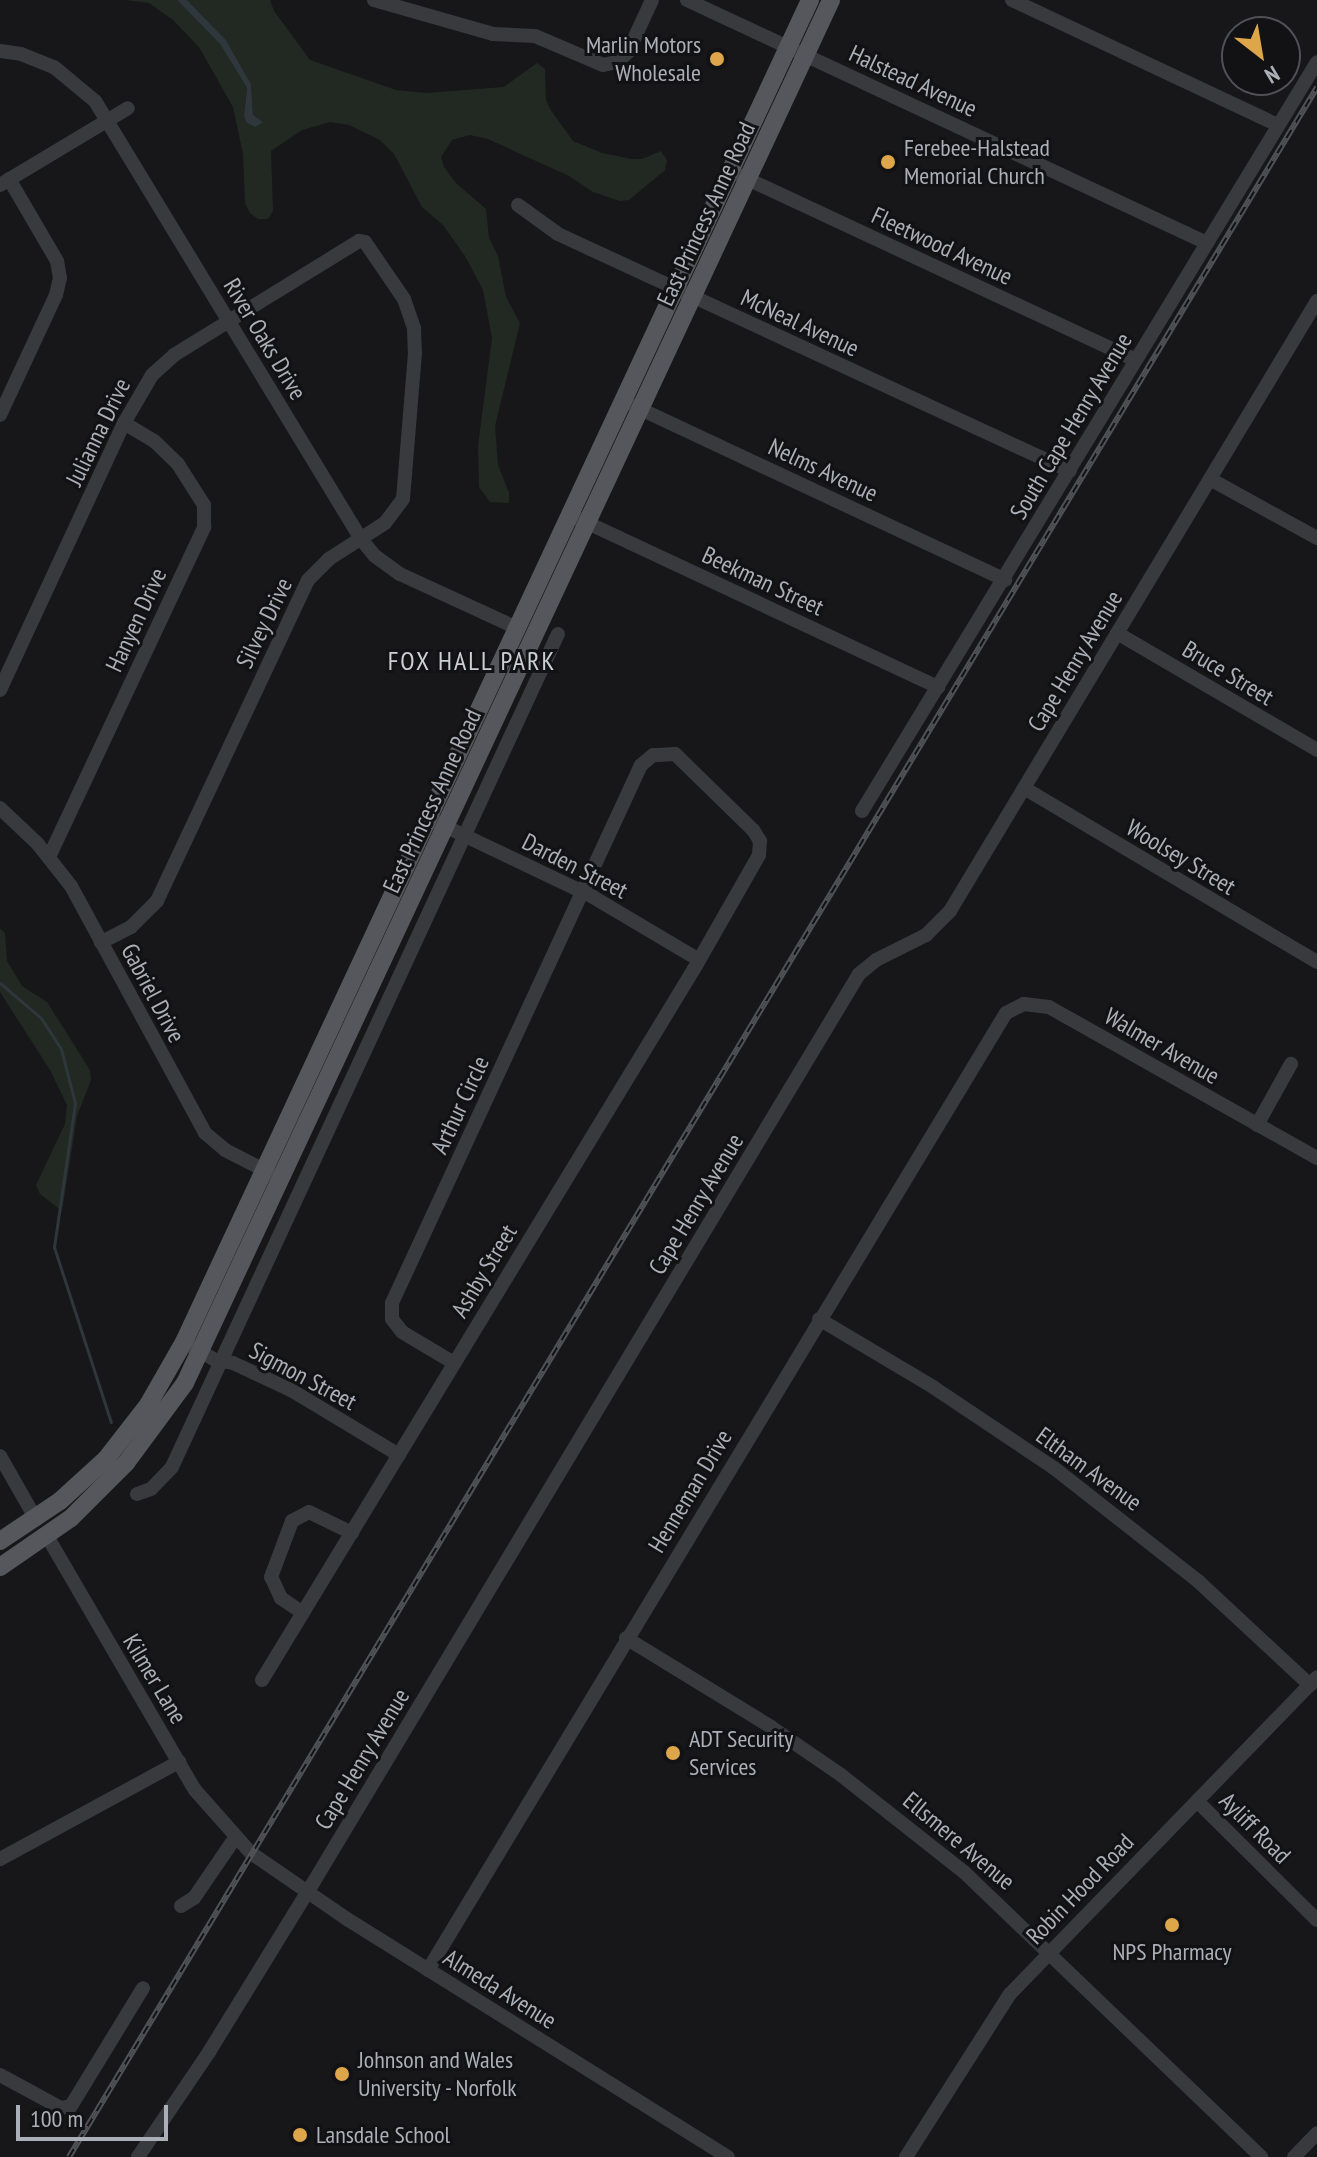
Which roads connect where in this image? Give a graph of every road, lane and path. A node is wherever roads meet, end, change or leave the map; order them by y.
1 (374, 0) edge
2 (652, 0) edge
3 (687, 0) edge
4 (810, 0) edge
5 (831, 0) edge
6 (1012, 0) edge
7 (411, 5) edge
8 (788, 47) junction
9 (0, 51) edge
10 (806, 56) junction
11 (1317, 62) edge
12 (128, 108) dead end
13 (107, 120) junction
14 (1278, 125) junction
15 (730, 170) junction
16 (749, 179) junction
17 (4, 182) edge
18 (518, 205) dead end
19 (359, 241) joint
20 (1207, 243) junction
21 (675, 289) junction
22 (694, 297) junction
23 (1316, 305) edge
24 (229, 321) junction
25 (1135, 360) junction
26 (623, 400) junction
27 (641, 409) junction
28 (0, 415) edge
29 (124, 423) junction
30 (1070, 471) junction
31 (1210, 479) junction
32 (570, 514) junction
33 (588, 523) junction
34 (1317, 538) edge
35 (361, 539) junction
36 (1005, 580) junction
37 (517, 628) junction
38 (1117, 633) junction
39 (558, 634) dead end
40 (938, 687) junction
41 (0, 690) edge
42 (1317, 750) edge
43 (1024, 788) junction
44 (0, 808) edge
45 (862, 811) dead end
46 (428, 818) junction
47 (446, 827) junction
48 (465, 835) junction
49 (49, 857) junction
50 (742, 884) joint
51 (584, 893) junction
52 (101, 942) junction
53 (699, 960) junction
54 (1317, 962) edge
55 (990, 1035) joint
56 (1291, 1064) dead end
57 (1257, 1125) junction
58 (1317, 1158) edge
59 (264, 1170) junction
60 (283, 1179) junction
61 (819, 1319) junction
62 (184, 1342) junction
63 (201, 1352) junction
64 (222, 1362) junction
65 (454, 1363) junction
66 (399, 1455) junction
67 (0, 1456) edge
68 (137, 1494) dead end
69 (41, 1527) junction
70 (352, 1533) junction
71 (4, 1539) edge
72 (0, 1567) edge
73 (303, 1613) junction
74 (626, 1638) junction
75 (262, 1680) dead end
76 (1314, 1681) edge
77 (179, 1762) junction
78 (1197, 1801) junction
79 (235, 1838) junction
80 (251, 1853) joint
81 (0, 1859) edge
82 (308, 1892) junction
83 (181, 1906) dead end
84 (1317, 1920) edge
85 (1050, 1951) junction
86 (428, 1970) junction
87 (143, 1988) dead end
88 (0, 2075) edge
89 (1317, 2133) edge
90 (138, 2157) edge
91 (728, 2157) edge
92 (906, 2157) edge
93 (1261, 2157) edge
94 (1294, 2157) edge

1 - 7 street
2 - 7 street
3 - 8 street, Halstead Avenue
4 - 8 main road, East Princess Anne Road
5 - 10 main road, East Princess Anne Road
6 - 14 street
8 - 10 street, Halstead Avenue
8 - 15 main road, East Princess Anne Road
9 - 13 street, River Oaks Drive
10 - 16 main road, East Princess Anne Road
10 - 20 street, Halstead Avenue
11 - 14 street, South Cape Henry Avenue
12 - 13 street
13 - 17 street
13 - 24 street, River Oaks Drive
14 - 20 street, South Cape Henry Avenue
15 - 16 street, Fleetwood Avenue
15 - 21 main road, East Princess Anne Road
16 - 22 main road, East Princess Anne Road
16 - 25 street, Fleetwood Avenue
17 - 28 street
18 - 21 street, McNeal Avenue
19 - 24 street, Julianna Drive
19 - 35 street, Silvey Drive
20 - 25 street, South Cape Henry Avenue
21 - 22 street, McNeal Avenue
21 - 26 main road, East Princess Anne Road
22 - 27 main road, East Princess Anne Road
22 - 30 street, McNeal Avenue
23 - 31 street, Cape Henry Avenue
24 - 29 street, Julianna Drive
24 - 35 street, River Oaks Drive
25 - 30 street, South Cape Henry Avenue
26 - 27 street, Nelms Avenue
26 - 32 main road, East Princess Anne Road
27 - 33 main road, East Princess Anne Road
27 - 36 street, Nelms Avenue
29 - 41 street, Julianna Drive
29 - 49 street, Hanyen Drive
30 - 36 street, South Cape Henry Avenue
31 - 34 street
31 - 38 street, Cape Henry Avenue
32 - 33 street, Beekman Street
32 - 37 main road, East Princess Anne Road
33 - 40 street, Beekman Street
33 - 47 main road, East Princess Anne Road
35 - 37 street, River Oaks Drive
35 - 52 street, Silvey Drive
36 - 40 street, South Cape Henry Avenue
37 - 46 main road, East Princess Anne Road
38 - 42 street, Bruce Street
38 - 43 street, Cape Henry Avenue
39 - 48 street
40 - 45 street, South Cape Henry Avenue
43 - 54 street, Woolsey Street
43 - 82 street, Cape Henry Avenue
44 - 49 street, Gabriel Drive
46 - 47 street, Darden Street
46 - 59 main road, East Princess Anne Road
47 - 48 street, Darden Street
47 - 60 main road, East Princess Anne Road
48 - 51 street, Darden Street
48 - 64 street
49 - 52 street, Gabriel Drive
50 - 51 street, Arthur Circle
50 - 53 street, Ashby Street
51 - 53 street, Darden Street
51 - 65 street, Arthur Circle
52 - 59 street, Gabriel Drive
53 - 65 street, Ashby Street
55 - 57 street, Walmer Avenue
55 - 61 street, Henneman Drive
56 - 57 street
57 - 58 street, Walmer Avenue
59 - 60 street, Gabriel Drive
59 - 62 main road, East Princess Anne Road
60 - 63 main road, East Princess Anne Road
61 - 74 street, Henneman Drive
61 - 76 street, Eltham Avenue
62 - 63 street, Sigmon Street
62 - 69 main road, East Princess Anne Road
63 - 64 street, Sigmon Street
63 - 69 main road, East Princess Anne Road
64 - 66 street, Sigmon Street
64 - 68 street
65 - 66 street, Ashby Street
66 - 70 street, Ashby Street
67 - 69 street, Kilmer Lane
69 - 71 main road, East Princess Anne Road
69 - 72 main road
69 - 77 street, Kilmer Lane
70 - 73 street, Ashby Street
70 - 73 street
73 - 75 street, Ashby Street
74 - 85 street, Ellsmere Avenue
74 - 86 street, Henneman Drive
76 - 78 street, Robin Hood Road
77 - 79 street, Kilmer Lane
77 - 81 street
78 - 84 street, Ayliff Road
78 - 85 street, Robin Hood Road
79 - 80 street, Kilmer Lane
79 - 83 street
80 - 82 street, Almeda Avenue
82 - 86 street, Almeda Avenue
82 - 90 street, Cape Henry Avenue
85 - 92 street, Robin Hood Road
85 - 93 street, Ellsmere Avenue
86 - 91 street, Almeda Avenue
87 - 88 street
89 - 94 street

